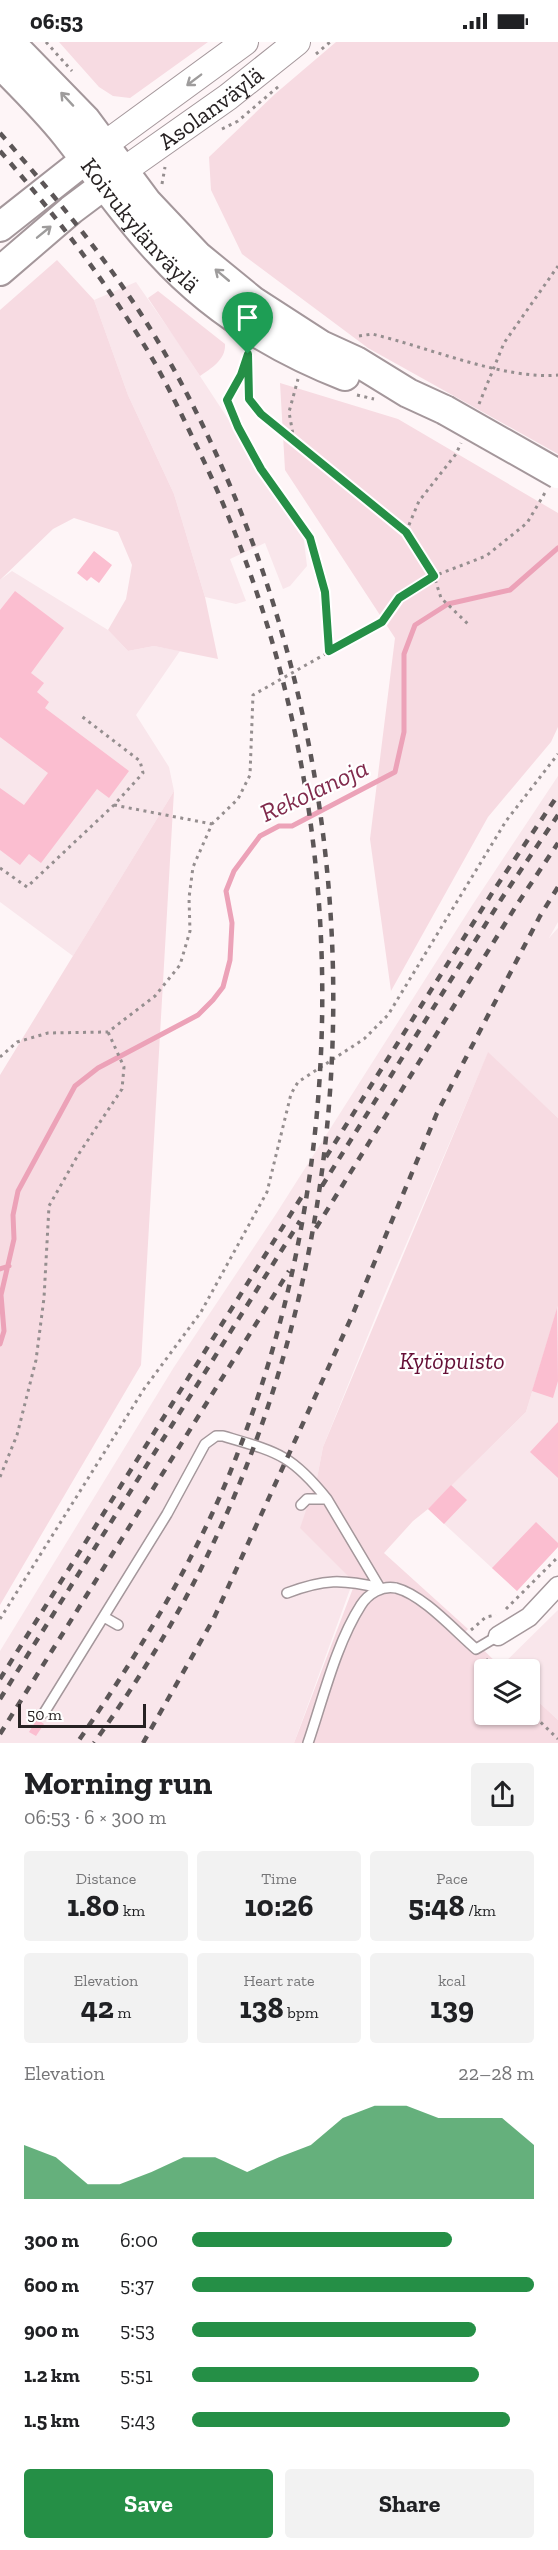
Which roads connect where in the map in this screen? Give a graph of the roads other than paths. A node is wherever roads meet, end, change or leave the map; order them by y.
1 (10, 42) edge
2 (244, 42) edge
3 (305, 49) edge
4 (0, 64) edge
5 (94, 152) junction
6 (113, 178) junction
7 (0, 227) edge
8 (0, 271) edge
9 (408, 393) junction
10 (555, 478) edge
11 (327, 1499) junction
12 (301, 1506) dead end
13 (558, 1586) edge
14 (380, 1588) junction
15 (287, 1593) dead end
16 (104, 1617) junction
17 (118, 1625) dead end
18 (498, 1636) joint
19 (44, 1713) dead end
20 (308, 1743) edge

5 -> 1 main road, Koivukylänväylä
2 -> 5 main road, Asolanväylä
3 - 6 main road, Asolanväylä
4 - 5 main road, Koivukylänväylä
5 - 6 main road, Koivukylänväylä
5 - 7 main road
8 -> 6 main road
9 -> 6 main road, Koivukylänväylä
6 - 9 main road, Koivukylänväylä
9 - 10 main road, Koivukylänväylä, bridge
11 - 12 lane
11 - 14 lane
11 - 16 lane
13 - 18 street
14 - 15 lane
14 - 18 lane
14 - 20 lane
16 - 17 lane
16 - 19 lane

